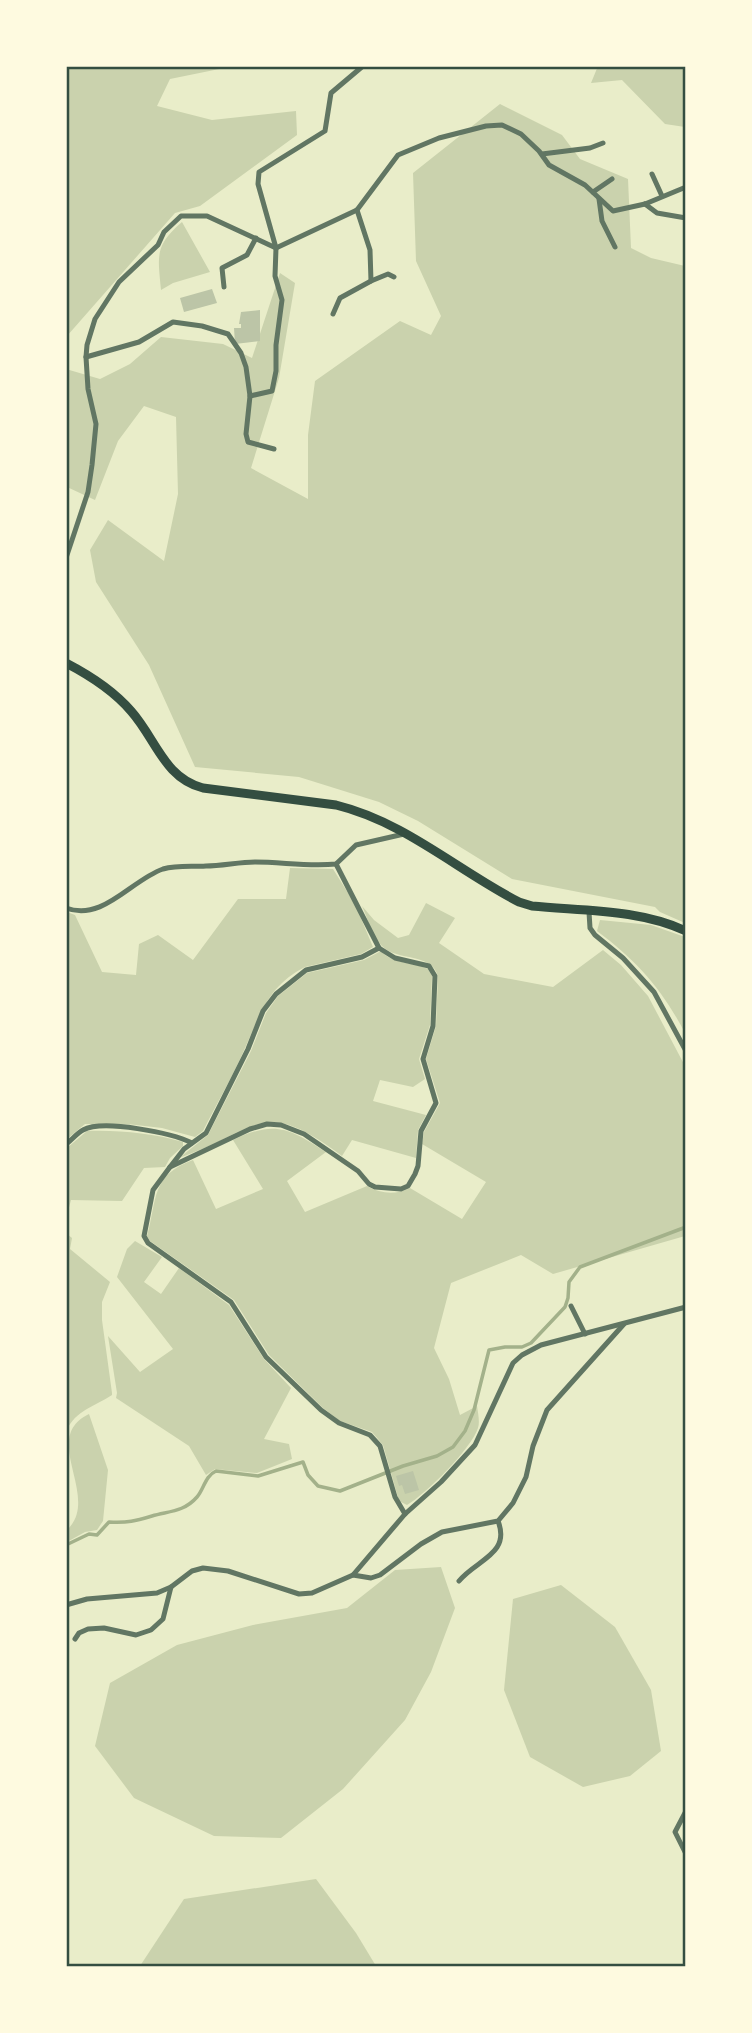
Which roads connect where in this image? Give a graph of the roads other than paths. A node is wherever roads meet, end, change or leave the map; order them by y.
1 (363, 66) edge
2 (603, 143) dead end
3 (542, 154) junction
4 (652, 174) dead end
5 (612, 179) dead end
6 (685, 187) edge
7 (596, 194) junction
8 (662, 196) junction
9 (645, 204) junction
10 (357, 210) junction
11 (685, 218) edge
12 (256, 238) junction
13 (615, 247) dead end
14 (276, 248) junction
15 (394, 277) dead end
16 (371, 281) junction
17 (224, 287) dead end
18 (333, 314) dead end
19 (86, 357) junction
20 (250, 396) junction
21 (274, 449) dead end
22 (66, 558) edge
23 (66, 663) edge
24 (408, 834) junction
25 (336, 864) junction
26 (66, 908) edge
27 (589, 912) junction
28 (685, 931) edge
29 (379, 948) junction
30 (685, 1051) edge
31 (192, 1143) junction
32 (66, 1144) edge
33 (170, 1167) junction
34 (571, 1306) dead end
35 (685, 1307) edge
36 (624, 1324) junction
37 (584, 1334) junction
38 (405, 1514) junction
39 (498, 1521) junction
40 (353, 1575) junction
41 (459, 1581) dead end
42 (171, 1587) junction
43 (66, 1605) edge
44 (75, 1639) dead end
45 (685, 1811) edge
46 (685, 1854) edge

1 - 14 street
2 - 3 street
3 - 7 street
3 - 10 street
4 - 8 street
5 - 7 street
6 - 8 street
7 - 9 street
7 - 13 street
8 - 9 street
9 - 11 street
10 - 14 street
10 - 16 street
12 - 14 street
12 - 17 street
12 - 19 street
14 - 20 street
15 - 16 street
16 - 18 street
19 - 20 street
19 - 22 street
20 - 21 street
23 - 24 main road
24 - 25 street
24 - 27 main road
25 - 26 street
25 - 29 street
27 - 28 main road
27 - 30 street
29 - 31 street
29 - 33 street
31 - 32 street
31 - 33 street
33 - 38 street
34 - 37 street
35 - 36 street
36 - 37 street
36 - 39 street
37 - 38 street
38 - 40 street
39 - 40 street
39 - 41 street
40 - 42 street
42 - 43 street
42 - 44 street
45 - 46 street

